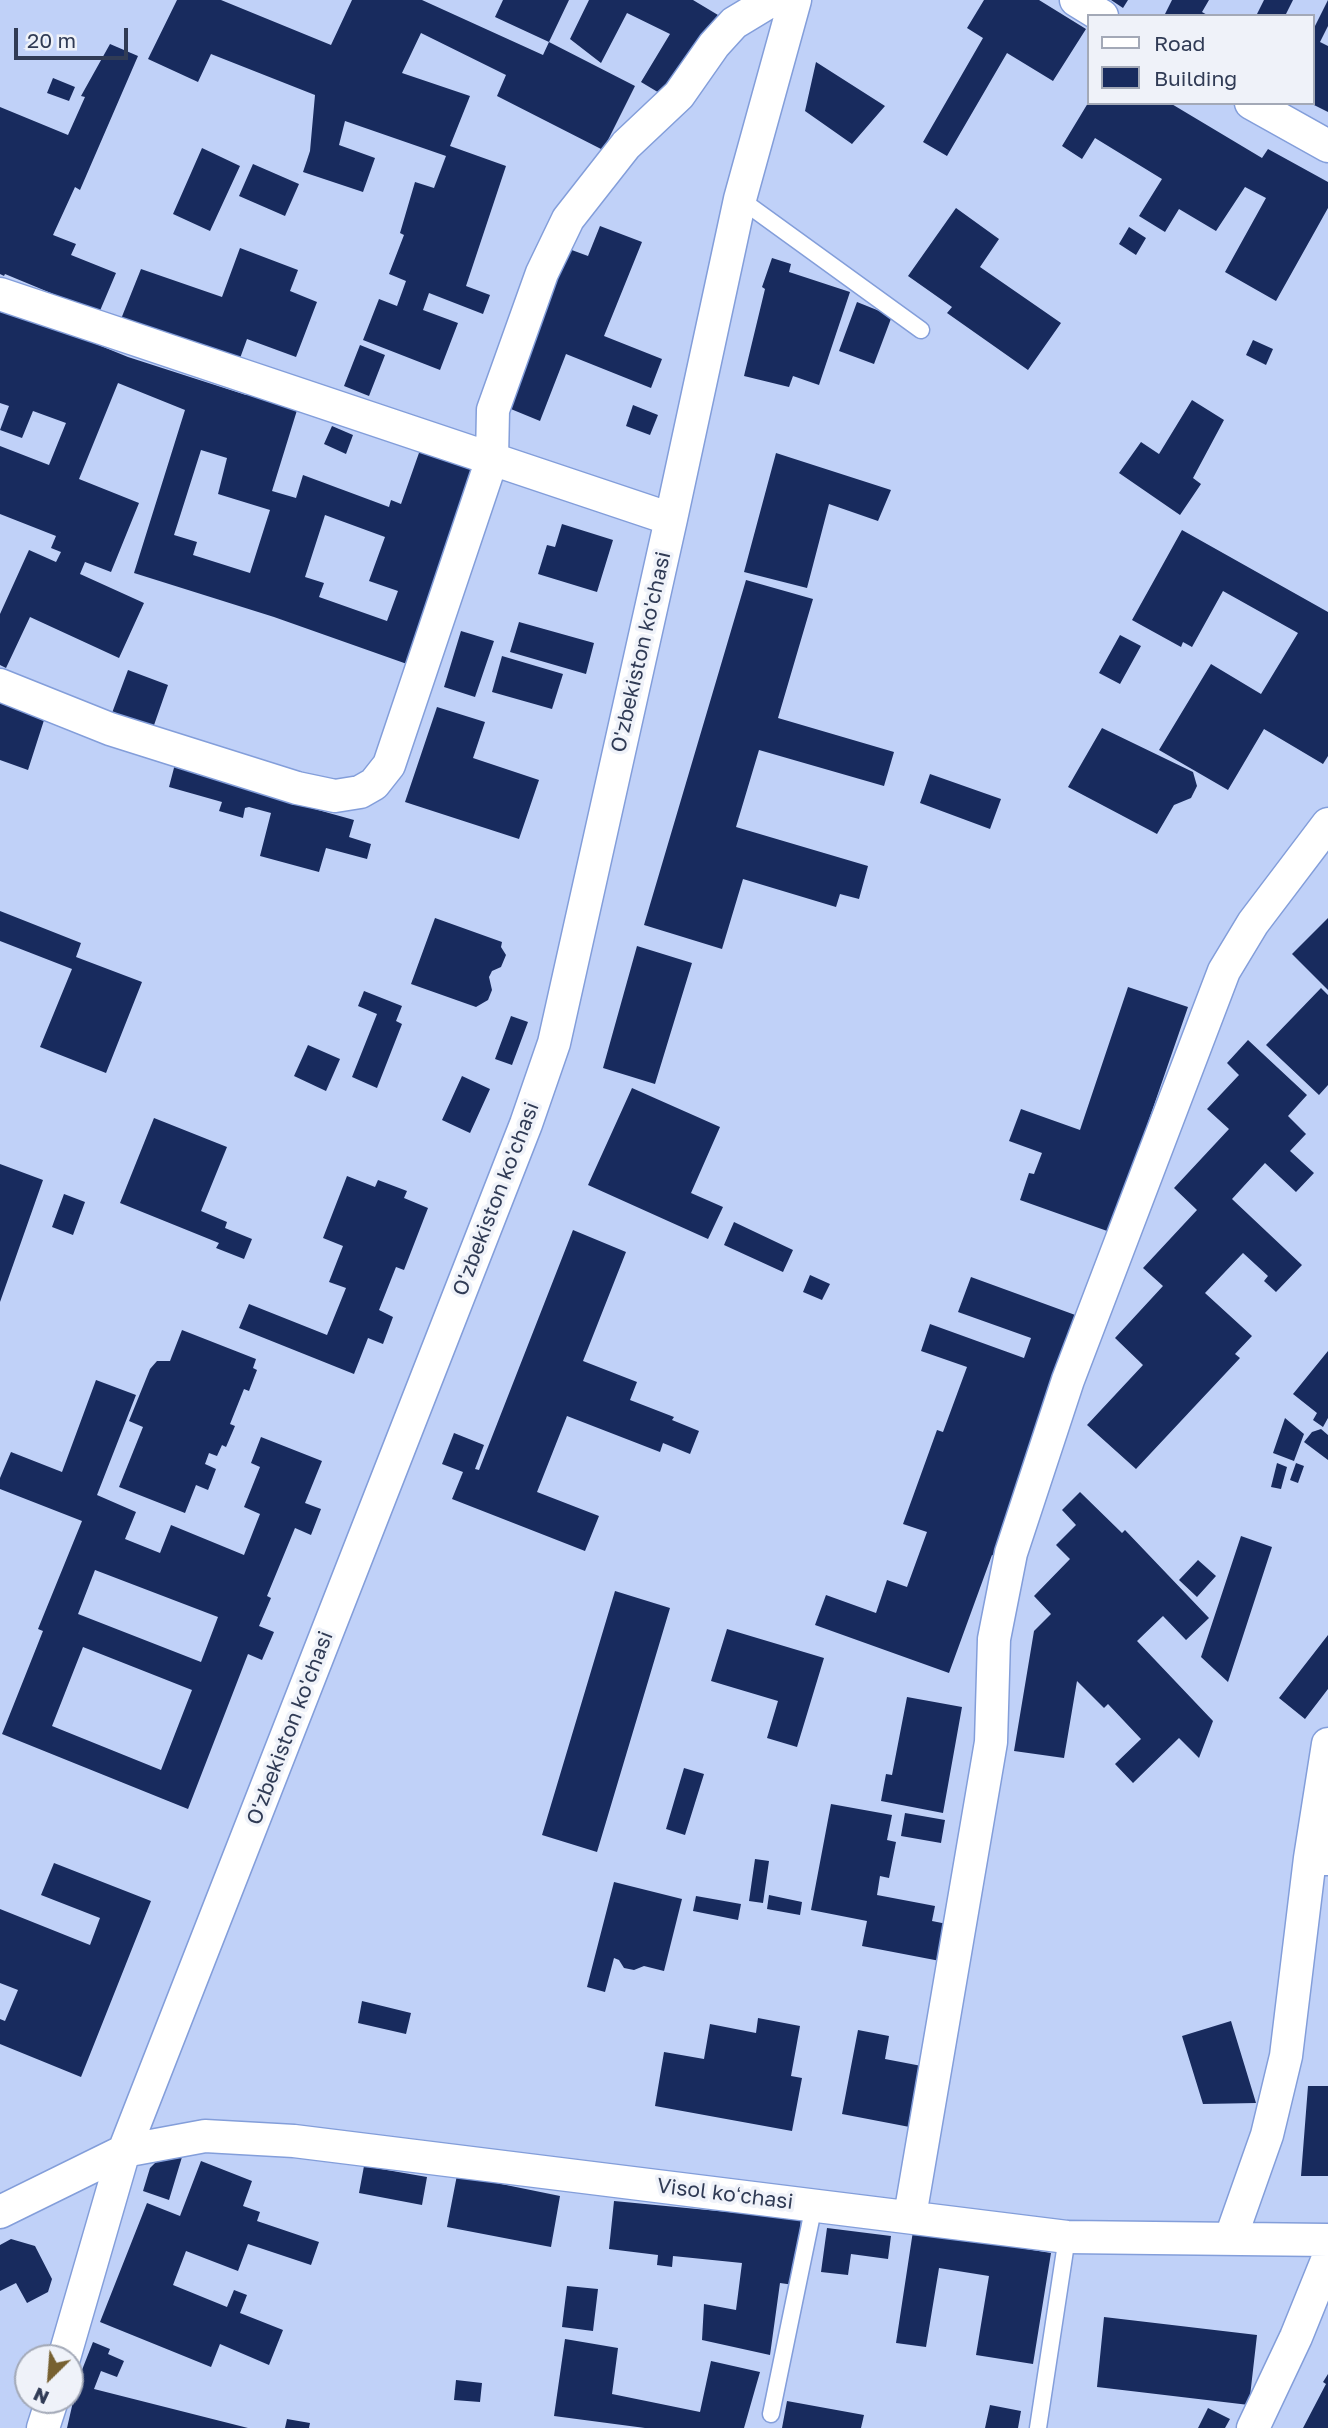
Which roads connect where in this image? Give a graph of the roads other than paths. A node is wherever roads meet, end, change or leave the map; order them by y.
1 (772, 0) edge
2 (795, 0) edge
3 (1076, 0) edge
4 (1099, 14) edge
5 (1255, 105) edge
6 (1328, 146) edge
7 (740, 199) junction
8 (0, 294) edge
9 (921, 330) dead end
10 (492, 459) junction
11 (671, 519) junction
12 (0, 685) edge
13 (1328, 824) edge
14 (1328, 1744) edge
15 (1319, 1858) edge
16 (124, 2151) junction
17 (814, 2205) junction
18 (0, 2213) edge
19 (910, 2216) junction
20 (1067, 2237) junction
21 (1231, 2238) junction
22 (1328, 2240) edge
23 (1328, 2258) edge
24 (68, 2344) edge
25 (771, 2414) dead end
26 (1038, 2428) edge
27 (1253, 2428) edge

1 - 10 street
2 - 7 street, O'zbekiston ko'chasi
3 - 4 street
5 - 6 street
7 - 9 lane
7 - 11 street, O'zbekiston ko'chasi
8 - 10 street
10 - 11 street
10 - 12 street
11 - 16 street, O'zbekiston ko'chasi
13 - 19 street
14 - 15 street
15 - 21 street
16 - 17 street, Visol koʻchasi
16 - 18 street, Visol koʻchasi
16 - 24 street, O'zbekiston ko'chasi
17 - 19 street, Visol koʻchasi
17 - 25 lane
19 - 20 street, Visol koʻchasi
20 - 21 street, Visol koʻchasi
20 - 26 lane
21 - 22 street, Visol koʻchasi
23 - 27 street

